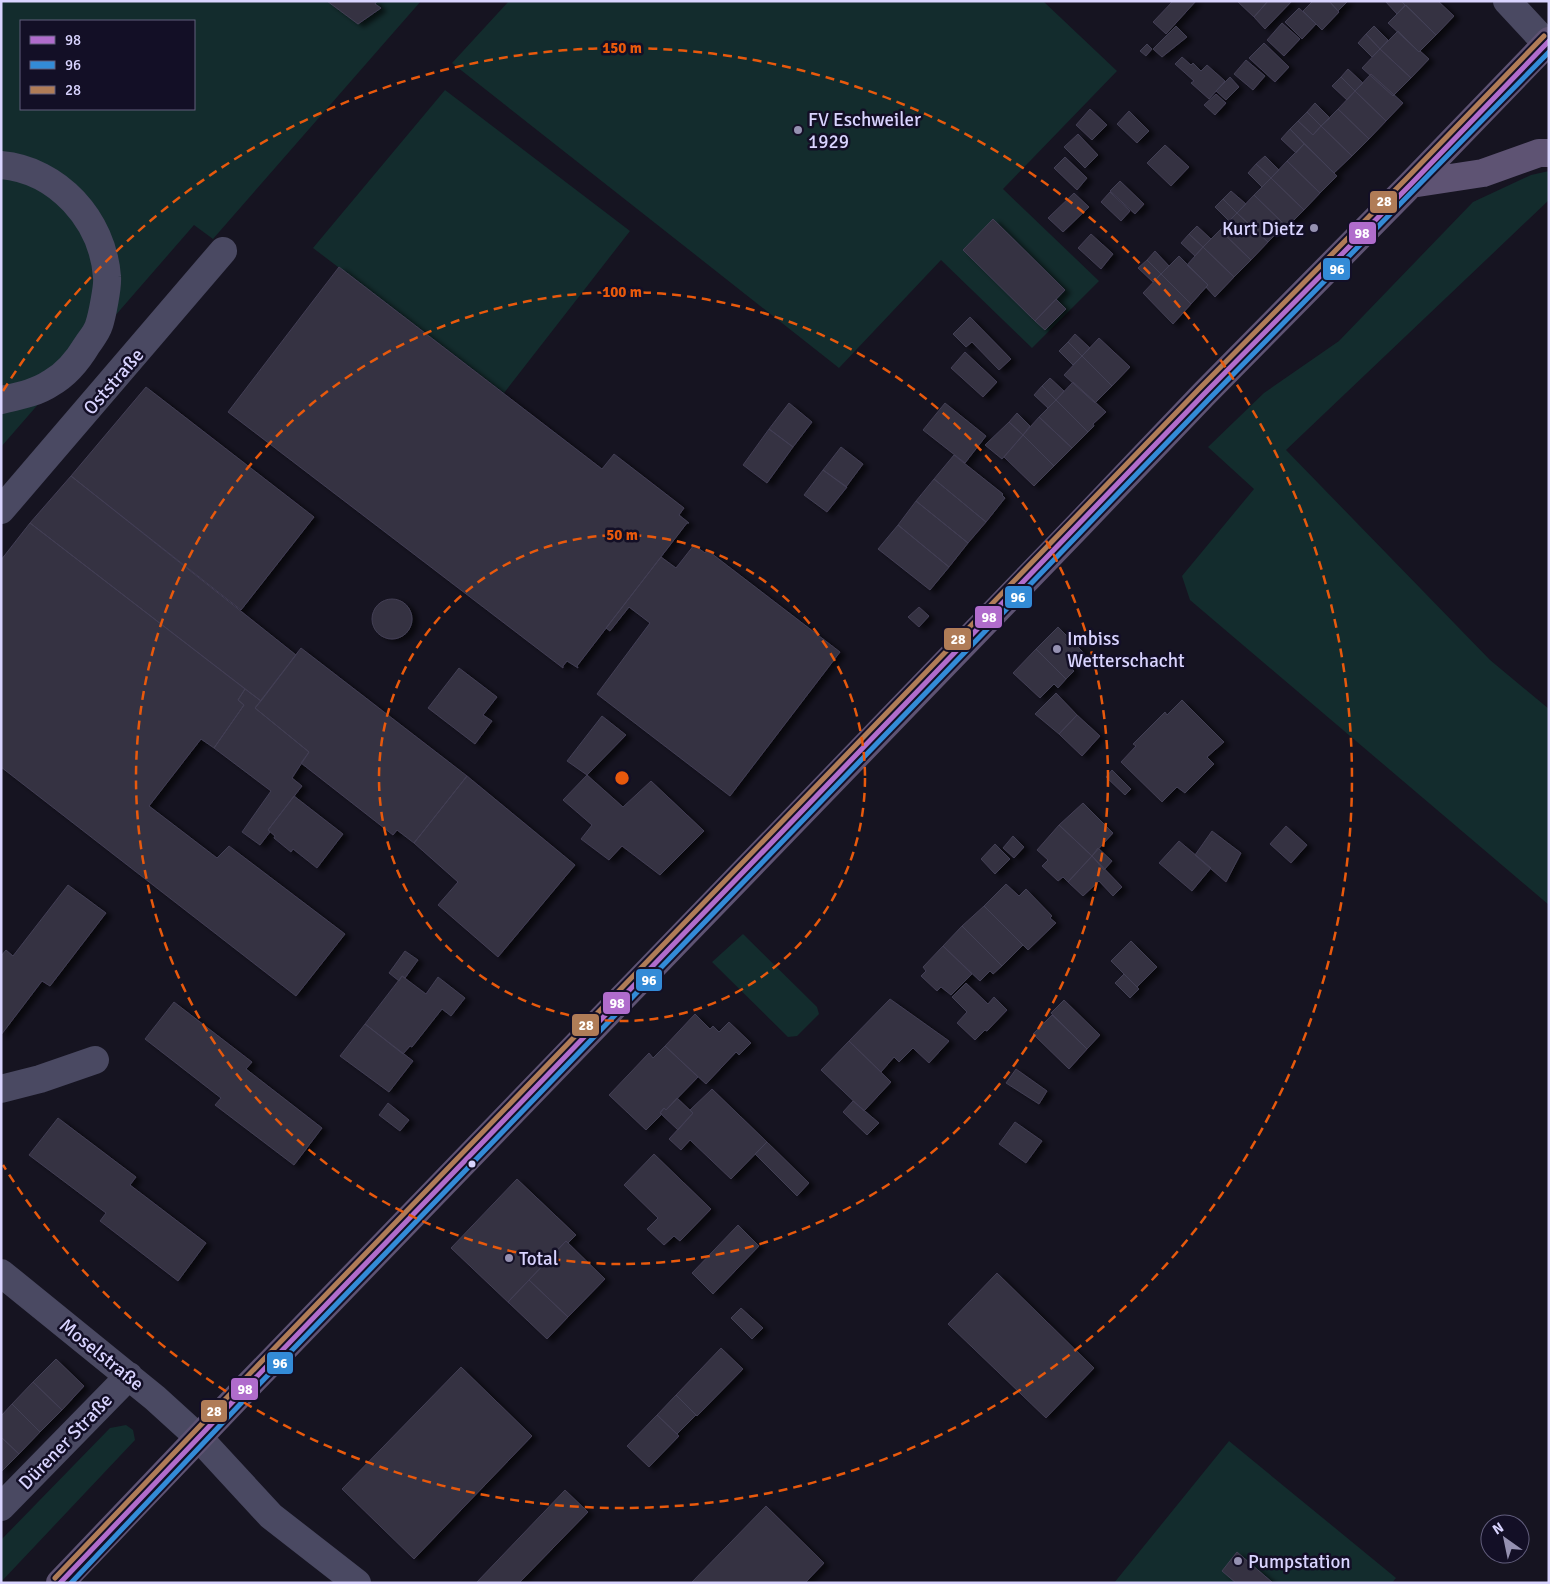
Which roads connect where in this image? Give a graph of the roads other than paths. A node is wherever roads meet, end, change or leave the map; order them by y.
1 (1507, 1) edge
2 (1548, 42) edge
3 (1549, 153) edge
4 (1, 165) edge
5 (1411, 184) junction
6 (223, 251) dead end
7 (77, 362) junction
8 (109, 386) junction
9 (1, 400) edge
10 (1, 510) edge
11 (95, 1060) dead end
12 (1, 1089) edge
13 (1, 1273) edge
14 (129, 1376) junction
15 (199, 1438) junction
16 (1, 1506) edge
17 (60, 1583) edge
18 (357, 1583) edge

1 - 2 street
2 - 5 main road
3 - 5 main road
4 - 7 street
5 - 15 main road
6 - 8 street, Oststraße
7 - 8 street
7 - 9 street
8 - 10 street, Oststraße
11 - 12 street
13 - 14 street, Moselstraße
14 - 15 street, Moselstraße
14 - 16 street, Dürener Straße
15 - 17 main road
15 - 18 street, Moselstraße

